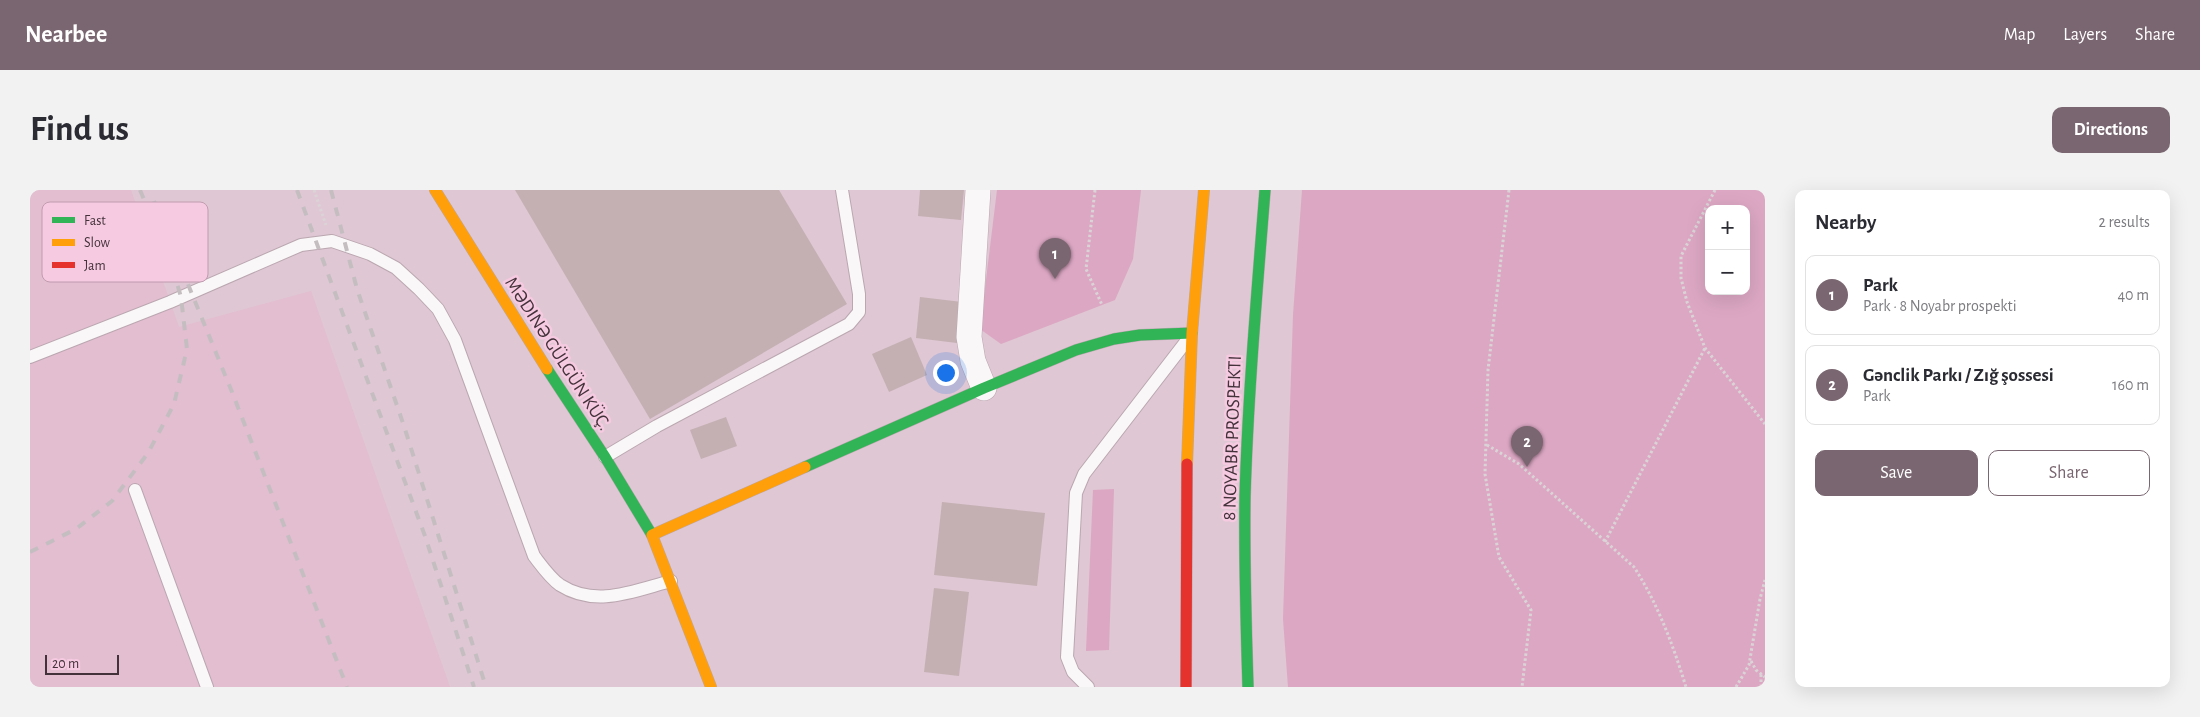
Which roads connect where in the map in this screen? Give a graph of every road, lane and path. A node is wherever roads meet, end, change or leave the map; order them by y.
1 (314, 190) edge
2 (435, 190) edge
3 (842, 190) edge
4 (978, 190) edge
5 (1096, 190) edge
6 (1204, 190) edge
7 (1266, 190) edge
8 (1509, 190) edge
9 (1715, 190) edge
10 (332, 241) junction
11 (1102, 305) dead end
12 (1192, 333) junction
13 (1705, 348) junction
14 (30, 357) edge
15 (984, 388) junction
16 (1765, 424) edge
17 (1486, 444) junction
18 (605, 457) junction
19 (135, 490) dead end
20 (652, 535) junction
21 (1605, 542) junction
22 (1765, 580) edge
23 (671, 581) junction
24 (1750, 660) junction
25 (1761, 674) junction
26 (1765, 677) edge
27 (207, 687) edge
28 (711, 687) edge
29 (1088, 687) edge
30 (1186, 687) edge
31 (1248, 687) edge
32 (1522, 687) edge
33 (1686, 687) edge
34 (1736, 687) edge
35 (1760, 687) edge

1 - 10 path
2 - 18 main road, MƏDINƏ GÜLGÜN KÜÇ.
3 - 18 lane
4 - 15 street
5 - 11 path
6 - 12 main road
7 - 31 main road, 8 NOYABR PROSPEKTI
8 - 17 path
9 - 13 path
10 - 14 lane
10 - 23 lane
12 - 15 main road
12 - 29 lane
12 - 30 main road
13 - 16 path
13 - 21 path
15 - 20 main road
17 - 21 path
17 - 32 path
18 - 20 main road, MƏDINƏ GÜLGÜN KÜÇ.
19 - 27 lane
20 - 23 main road, MƏDINƏ GÜLGÜN KÜÇ.
21 - 33 path
22 - 24 path
23 - 28 main road, MƏDINƏ GÜLGÜN KÜÇ.
24 - 25 path
24 - 34 path
25 - 26 path
25 - 35 path

